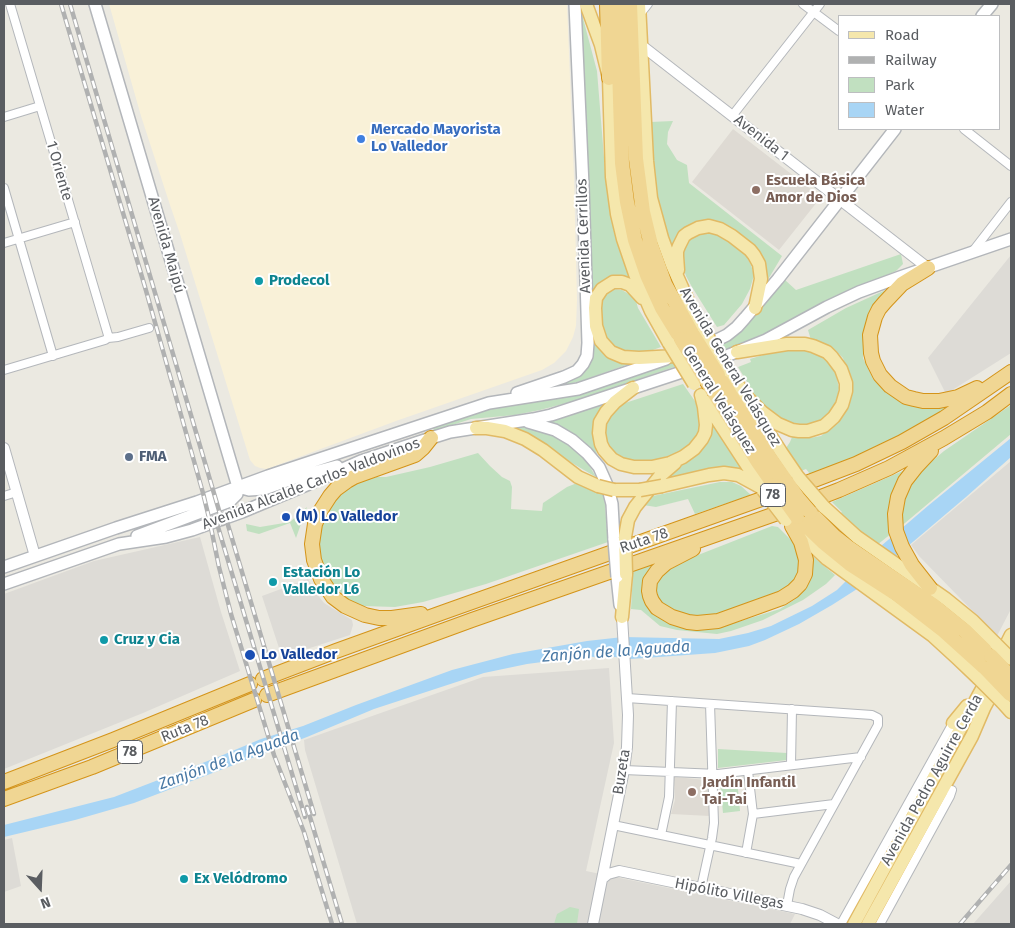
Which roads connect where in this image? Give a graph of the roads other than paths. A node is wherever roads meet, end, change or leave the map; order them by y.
1 (10, 4) edge
2 (95, 4) edge
3 (575, 4) edge
4 (586, 4) edge
5 (607, 4) edge
6 (617, 4) edge
7 (803, 4) edge
8 (820, 4) edge
9 (992, 4) edge
10 (639, 6) edge
11 (813, 12) junction
12 (983, 15) edge
13 (838, 30) edge
14 (641, 45) junction
15 (609, 78) junction
16 (40, 106) junction
17 (732, 116) junction
18 (4, 117) edge
19 (894, 130) edge
20 (965, 130) edge
21 (1011, 166) edge
22 (4, 188) edge
23 (840, 200) junction
24 (1011, 202) edge
25 (75, 222) junction
26 (19, 239) junction
27 (1011, 239) edge
28 (4, 243) edge
29 (972, 253) junction
30 (928, 268) junction
31 (689, 303) junction
32 (754, 308) junction
33 (651, 312) junction
34 (149, 328) dead end
35 (687, 337) junction
36 (108, 338) junction
37 (738, 352) junction
38 (53, 356) junction
39 (676, 356) junction
40 (4, 370) edge
41 (1011, 372) edge
42 (710, 381) junction
43 (634, 388) junction
44 (741, 391) junction
45 (1011, 394) edge
46 (489, 403) junction
47 (523, 421) junction
48 (476, 428) junction
49 (431, 438) junction
50 (944, 438) junction
51 (4, 448) edge
52 (361, 461) junction
53 (677, 461) junction
54 (776, 484) junction
55 (238, 487) junction
56 (17, 492) junction
57 (4, 496) edge
58 (796, 519) junction
59 (720, 532) junction
60 (620, 539) junction
61 (119, 544) junction
62 (36, 556) junction
63 (851, 563) junction
64 (4, 567) edge
65 (887, 572) junction
66 (19, 578) junction
67 (4, 584) edge
68 (930, 588) joint
69 (444, 612) junction
70 (622, 617) joint
71 (1011, 635) edge
72 (1011, 659) edge
73 (987, 662) junction
74 (1011, 677) edge
75 (980, 693) junction
76 (1008, 697) edge
77 (627, 698) junction
78 (672, 701) junction
79 (710, 704) junction
80 (792, 709) junction
81 (1011, 712) edge
82 (953, 723) joint
83 (861, 756) junction
84 (791, 765) junction
85 (954, 769) junction
86 (624, 770) junction
87 (748, 771) junction
88 (670, 772) junction
89 (712, 775) junction
90 (4, 782) edge
91 (952, 790) joint
92 (4, 800) edge
93 (834, 804) junction
94 (753, 814) junction
95 (613, 825) junction
96 (661, 835) junction
97 (711, 846) junction
98 (746, 853) junction
99 (606, 856) junction
100 (801, 864) junction
101 (619, 871) junction
102 (602, 878) junction
103 (701, 888) junction
104 (787, 905) junction
105 (593, 924) edge
106 (839, 924) edge
107 (854, 924) edge
108 (868, 924) edge
109 (880, 924) edge

1 - 16 street, 1 Oriente
2 - 55 main road, Avenida Maipú
3 - 46 main road, Avenida Cerrillos
4 - 15 main road, Avenida General Velásquez
5 - 15 highway
6 - 35 highway, General Velásquez
7 - 11 street
8 - 11 street
9 - 12 main road
10 - 14 main road, Avenida General Velásquez
10 - 35 highway, General Velásquez
11 - 13 street
11 - 17 street
14 - 17 street, Avenida 1
14 - 31 main road, Avenida General Velásquez
15 - 33 main road, Avenida General Velásquez
16 - 18 street
16 - 25 street, 1 Oriente
17 - 23 street, Avenida 1
19 - 23 main road, Avenida Alcalde Carlos Valdovinos
20 - 21 street
22 - 26 street
23 - 30 street, Avenida 1
23 - 32 main road, Avenida Alcalde Carlos Valdovinos
24 - 29 street
25 - 26 street
25 - 36 street, 1 Oriente
26 - 28 street
26 - 38 street
27 - 29 main road, Avenida Alcalde Carlos Valdovinos
29 - 30 main road, Avenida Alcalde Carlos Valdovinos
30 - 37 main road, Avenida Alcalde Carlos Valdovinos
30 - 41 highway
31 - 32 main road
31 - 35 main road, Avenida General Velásquez
32 - 39 main road, Avenida Alcalde Carlos Valdovinos
33 - 35 main road, Avenida General Velásquez
33 - 39 main road
34 - 36 street
35 - 42 highway, General Velásquez, bridge
35 - 42 main road, Avenida General Velásquez, bridge
36 - 38 street
37 - 43 main road, Avenida Alcalde Carlos Valdovinos
37 - 44 main road
38 - 40 street
39 - 46 main road, Avenida Alcalde Carlos Valdovinos
41 - 69 highway, Ruta 78 / 78
42 - 44 main road, Avenida General Velásquez
42 - 53 main road
42 - 54 main road, Avenida General Velásquez
42 - 54 highway, General Velásquez
43 - 47 main road, Avenida Alcalde Carlos Valdovinos
43 - 53 main road
44 - 54 main road, Avenida General Velásquez
45 - 50 highway, Ruta 78 / 78
46 - 55 main road, Avenida Alcalde Carlos Valdovinos
47 - 48 main road, Avenida Alcalde Carlos Valdovinos
47 - 60 main road
48 - 49 main road, Avenida Alcalde Carlos Valdovinos
48 - 54 main road, bridge
49 - 52 main road, Avenida Alcalde Carlos Valdovinos
49 - 69 highway
50 - 59 highway, Ruta 78 / 78
50 - 65 highway
51 - 56 street
52 - 55 main road
52 - 61 main road, Avenida Alcalde Carlos Valdovinos
53 - 60 main road
54 - 58 main road, Avenida General Velásquez, bridge
54 - 58 highway, General Velásquez, bridge
54 - 65 main road, Avenida General Velásquez, bridge
55 - 61 main road
55 - 62 main road, Avenida Alcalde Carlos Valdovinos
56 - 57 street
56 - 62 street
58 - 59 highway
58 - 63 highway, General Velásquez
58 - 63 main road, Avenida General Velásquez
59 - 92 highway, Ruta 78 / 78
60 - 70 main road, bridge
61 - 66 main road, Avenida Alcalde Carlos Valdovinos
62 - 64 main road, Avenida Alcalde Carlos Valdovinos
62 - 66 main road
63 - 65 highway, General Velásquez
65 - 68 highway
65 - 73 highway, General Velásquez
66 - 67 main road, Avenida Alcalde Carlos Valdovinos
68 - 73 main road
69 - 90 highway, Ruta 78 / 78
70 - 77 street, Buzeta
71 - 75 main road, Avenida Pedro Aguirre Cerda
72 - 73 main road, bridge
72 - 85 main road, Avenida Pedro Aguirre Cerda
73 - 74 highway, General Velásquez, bridge
73 - 76 highway, General Velásquez, bridge
75 - 82 main road
75 - 107 main road, Avenida Pedro Aguirre Cerda
76 - 81 main road
77 - 78 street
77 - 86 street, Buzeta
78 - 79 street
78 - 88 street
79 - 80 street
79 - 89 street
80 - 83 street
80 - 84 street
82 - 106 street, Avenida Pedro Aguirre Cerda
83 - 84 street
83 - 93 street
84 - 87 street
85 - 91 main road
85 - 108 main road, Avenida Pedro Aguirre Cerda
86 - 88 street
86 - 95 street, Buzeta
87 - 89 street
87 - 94 street
88 - 89 street
88 - 96 street
89 - 97 street
91 - 109 street, Avenida Pedro Aguirre Cerda
93 - 94 street
93 - 100 street
94 - 98 street
95 - 96 street
95 - 99 street, Buzeta
96 - 97 street
97 - 98 street
97 - 103 street
98 - 100 street
99 - 101 street
99 - 102 street, Buzeta
100 - 104 street
101 - 102 street
101 - 103 street, Hipólito Villegas
102 - 105 street, Buzeta
103 - 104 street, Hipólito Villegas
104 - 106 street, Hipólito Villegas

